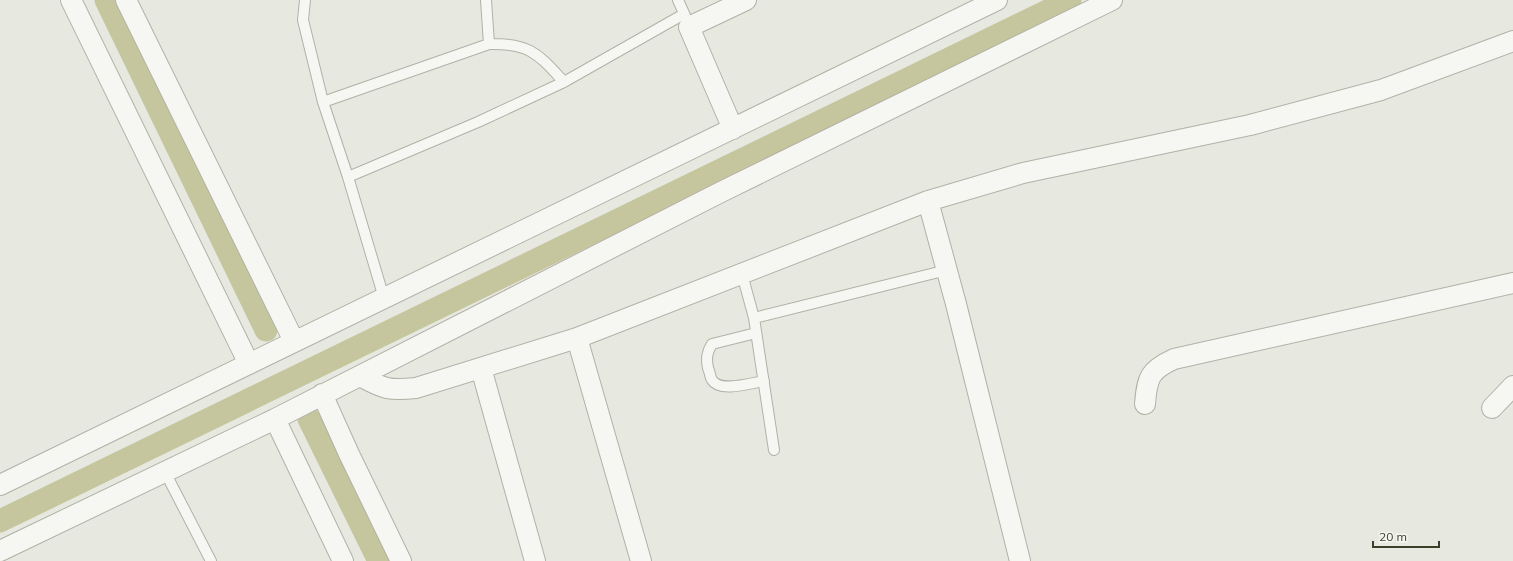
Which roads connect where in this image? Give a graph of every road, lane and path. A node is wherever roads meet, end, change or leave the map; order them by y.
1 (71, 0) edge
2 (126, 0) edge
3 (305, 0) edge
4 (486, 0) edge
5 (678, 0) edge
6 (746, 0) edge
7 (997, 0) edge
8 (1112, 0) edge
9 (687, 20) junction
10 (1513, 41) edge
11 (489, 44) junction
12 (564, 82) junction
13 (323, 102) junction
14 (733, 129) junction
15 (348, 177) junction
16 (928, 200) junction
17 (947, 270) junction
18 (742, 274) junction
19 (1513, 282) edge
20 (384, 298) junction
21 (754, 318) junction
22 (756, 333) junction
23 (577, 338) junction
24 (294, 341) junction
25 (249, 364) junction
26 (480, 368) junction
27 (360, 376) junction
28 (764, 381) junction
29 (1513, 386) edge
30 (322, 394) junction
31 (1145, 404) dead end
32 (1492, 408) dead end
33 (275, 419) junction
34 (774, 450) dead end
35 (165, 472) junction
36 (0, 485) edge
37 (0, 551) edge
38 (212, 561) edge
39 (343, 561) edge
40 (402, 561) edge
41 (535, 561) edge
42 (641, 561) edge
43 (1020, 561) edge

1 - 25 street
2 - 24 street
3 - 13 lane
4 - 11 lane
5 - 9 lane
6 - 9 street
7 - 14 street
8 - 27 street
9 - 12 lane
9 - 14 street
10 - 16 street
11 - 12 lane
11 - 13 lane
12 - 15 lane
13 - 15 lane
14 - 20 street
15 - 20 lane
16 - 17 street
16 - 18 street
17 - 21 lane
17 - 43 street
18 - 21 lane
18 - 23 street
19 - 31 street
20 - 24 street
21 - 22 lane
22 - 28 lane
22 - 28 lane
23 - 26 street
23 - 42 street
24 - 25 street
25 - 36 street
26 - 27 street
26 - 41 street
27 - 30 street
28 - 34 lane
29 - 32 street
30 - 33 street
30 - 40 street
33 - 35 street
33 - 39 street
35 - 37 street
35 - 38 lane

